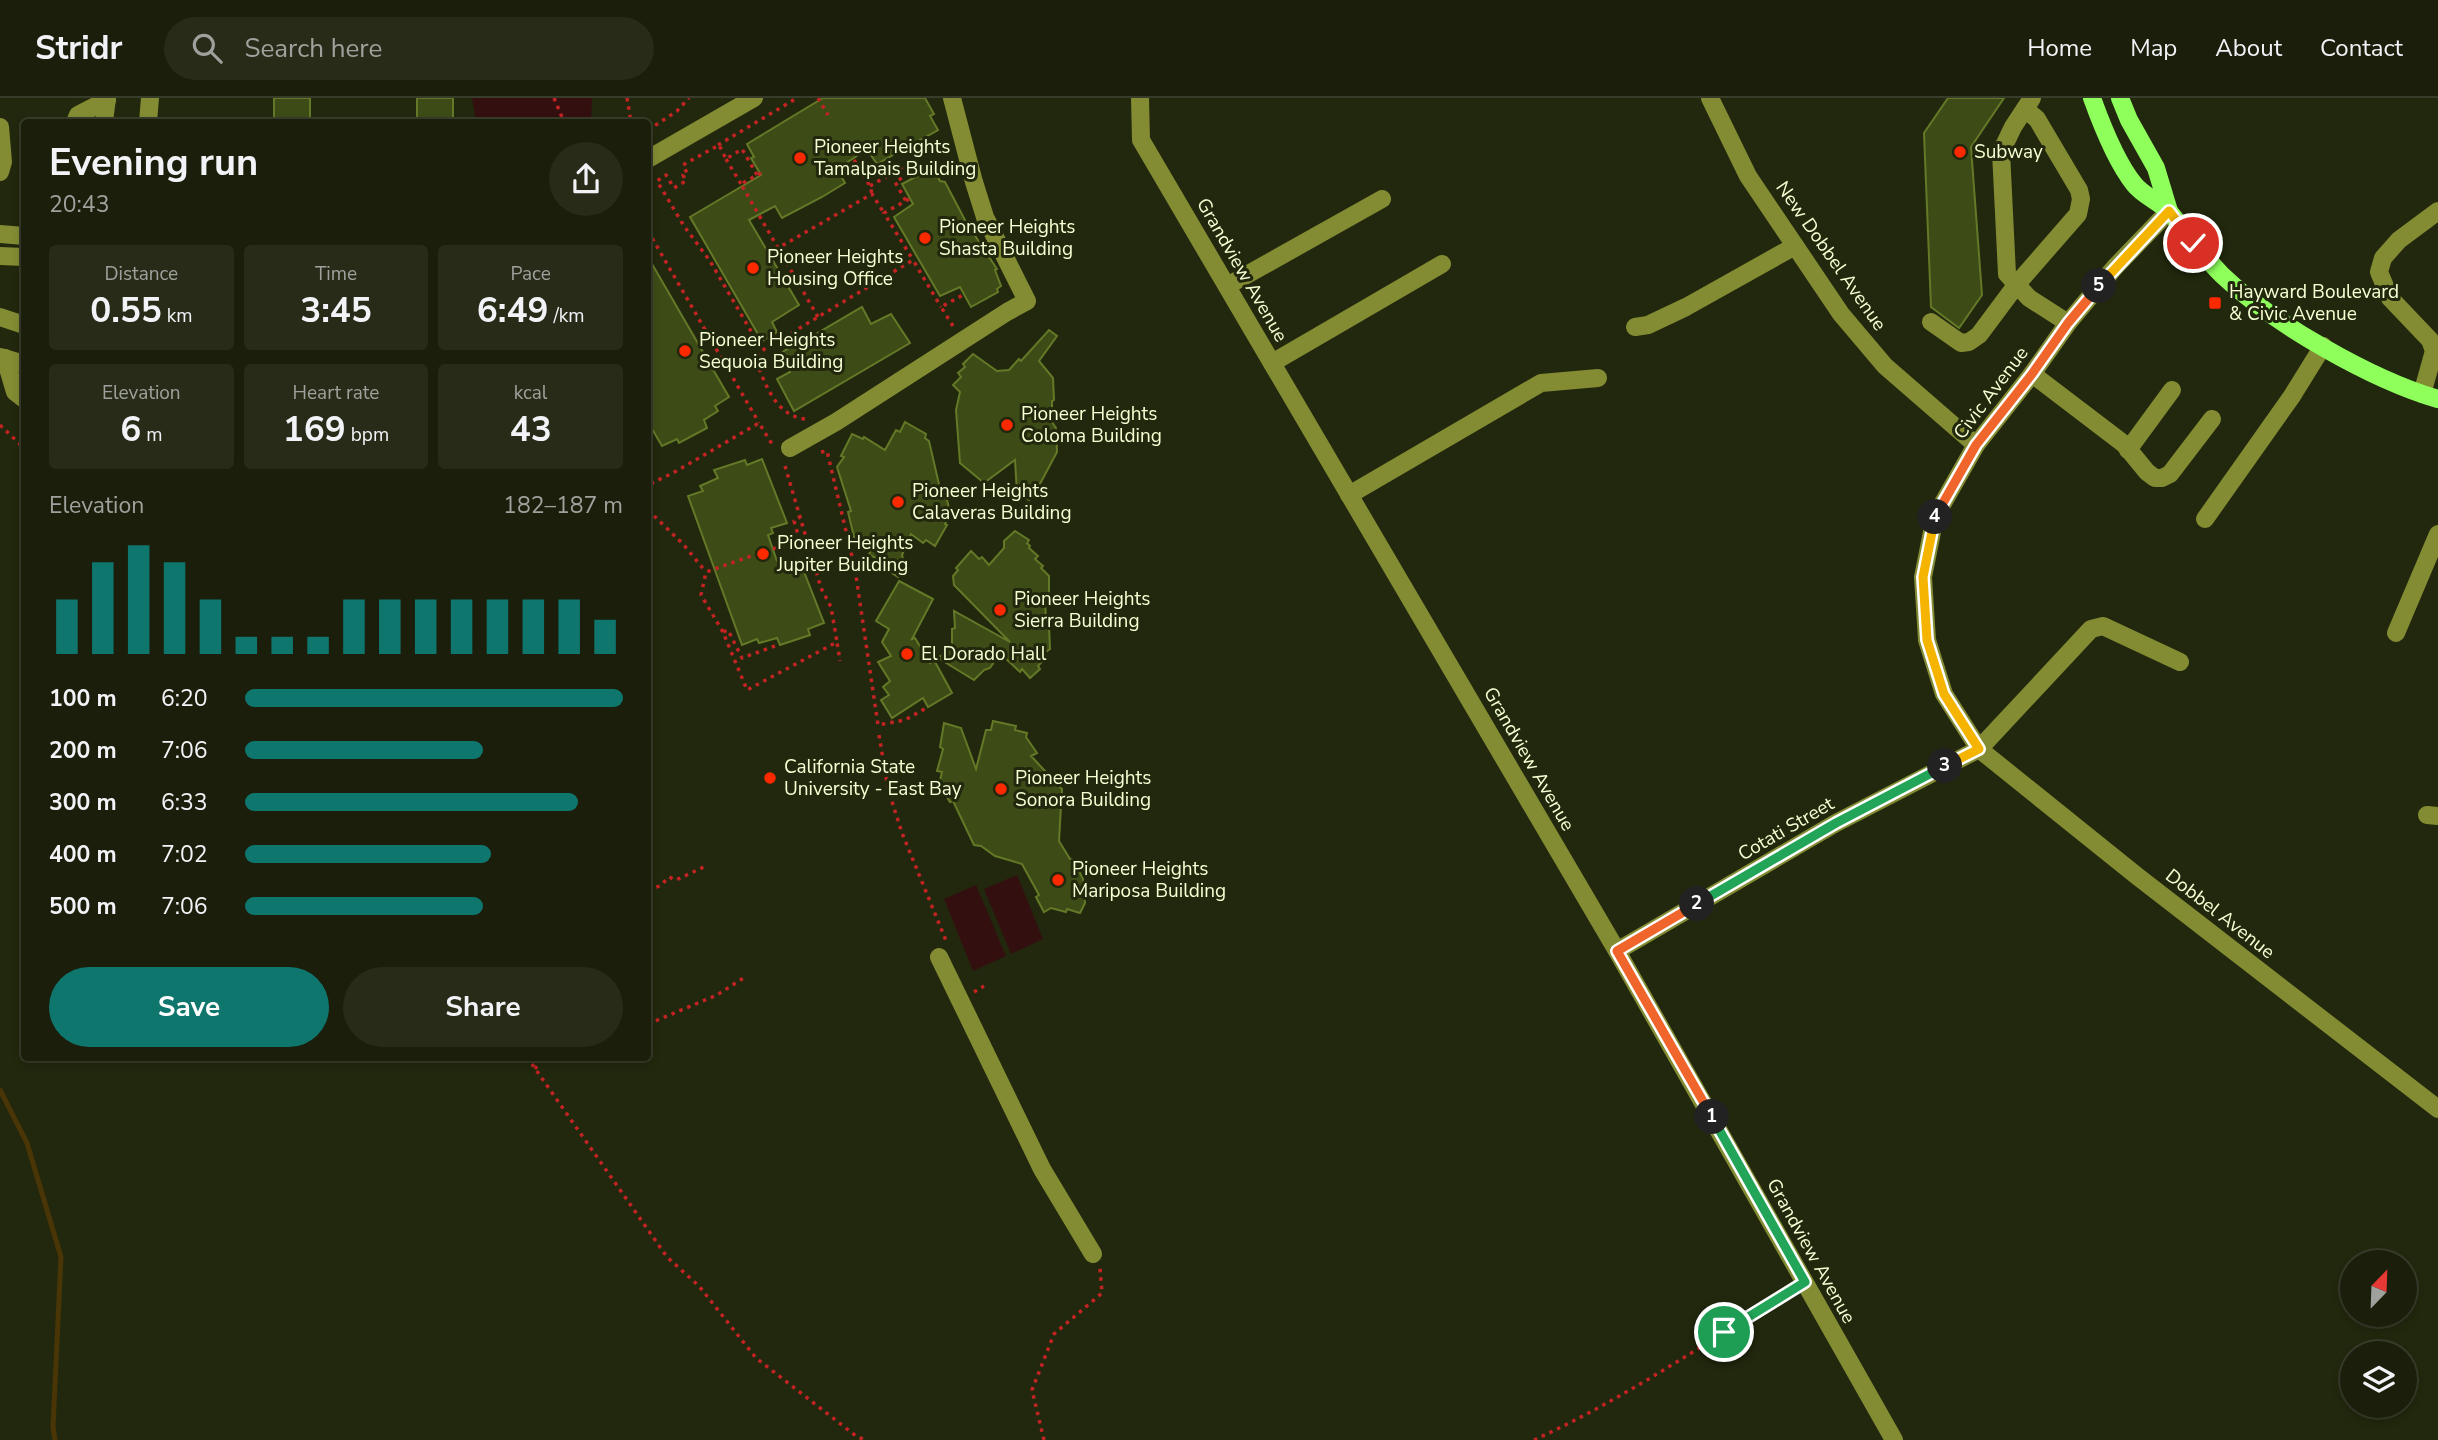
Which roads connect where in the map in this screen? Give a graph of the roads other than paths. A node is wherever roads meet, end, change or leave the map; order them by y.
1 (150, 98) edge
2 (754, 98) edge
3 (952, 98) edge
4 (1140, 98) edge
5 (1710, 98) edge
6 (2092, 98) edge
7 (2120, 98) edge
8 (107, 99) edge
9 (2028, 103) edge
10 (76, 119) edge
11 (104, 119) edge
12 (148, 119) edge
13 (0, 127) edge
14 (651, 157) edge
15 (0, 172) edge
16 (1382, 199) dead end
17 (2169, 211) junction
18 (2438, 211) edge
19 (0, 234) edge
20 (21, 236) edge
21 (1795, 246) junction
22 (0, 256) edge
23 (21, 257) edge
24 (1442, 264) dead end
25 (2017, 284) junction
26 (1227, 286) junction
27 (0, 317) edge
28 (1931, 322) dead end
29 (2068, 323) junction
30 (21, 324) edge
31 (1634, 327) dead end
32 (2323, 346) junction
33 (2, 357) edge
34 (21, 363) edge
35 (1272, 363) junction
36 (2032, 374) junction
37 (1598, 378) dead end
38 (2172, 390) dead end
39 (21, 397) edge
40 (2430, 397) edge
41 (2212, 419) dead end
42 (1976, 445) junction
43 (2128, 450) junction
44 (783, 452) road end
45 (1349, 495) junction
46 (2205, 519) dead end
47 (2438, 534) edge
48 (2396, 633) dead end
49 (2180, 662) dead end
50 (1979, 749) junction
51 (1617, 951) junction
52 (944, 952) road end
53 (2438, 1109) edge
54 (1093, 1254) road end
55 (1894, 1440) edge

1 - 12 street
2 - 14 street
3 - 44 street
4 - 26 street, Grandview Avenue
5 - 21 street, New Dobbel Avenue
6 - 17 main road
7 - 17 main road
8 - 10 street
8 - 11 street
9 - 25 street
9 - 25 street
13 - 15 street
16 - 26 street
17 - 29 street, Civic Avenue
17 - 32 main road
18 - 40 street
19 - 20 street
21 - 31 street
21 - 42 street, New Dobbel Avenue
22 - 23 street
24 - 35 street
25 - 28 street
25 - 29 street
26 - 35 street, Grandview Avenue
27 - 30 street
29 - 36 street, Civic Avenue
32 - 40 main road
32 - 46 street
33 - 34 street
33 - 39 street
35 - 45 street, Grandview Avenue
36 - 42 street, Civic Avenue
36 - 43 street
37 - 45 street
38 - 43 street
41 - 43 street
42 - 50 street, Civic Avenue
45 - 51 street, Grandview Avenue
47 - 48 street
49 - 50 street, Cotati Street
50 - 51 street, Cotati Street
50 - 53 street, Dobbel Avenue
51 - 55 street, Grandview Avenue
52 - 54 street

